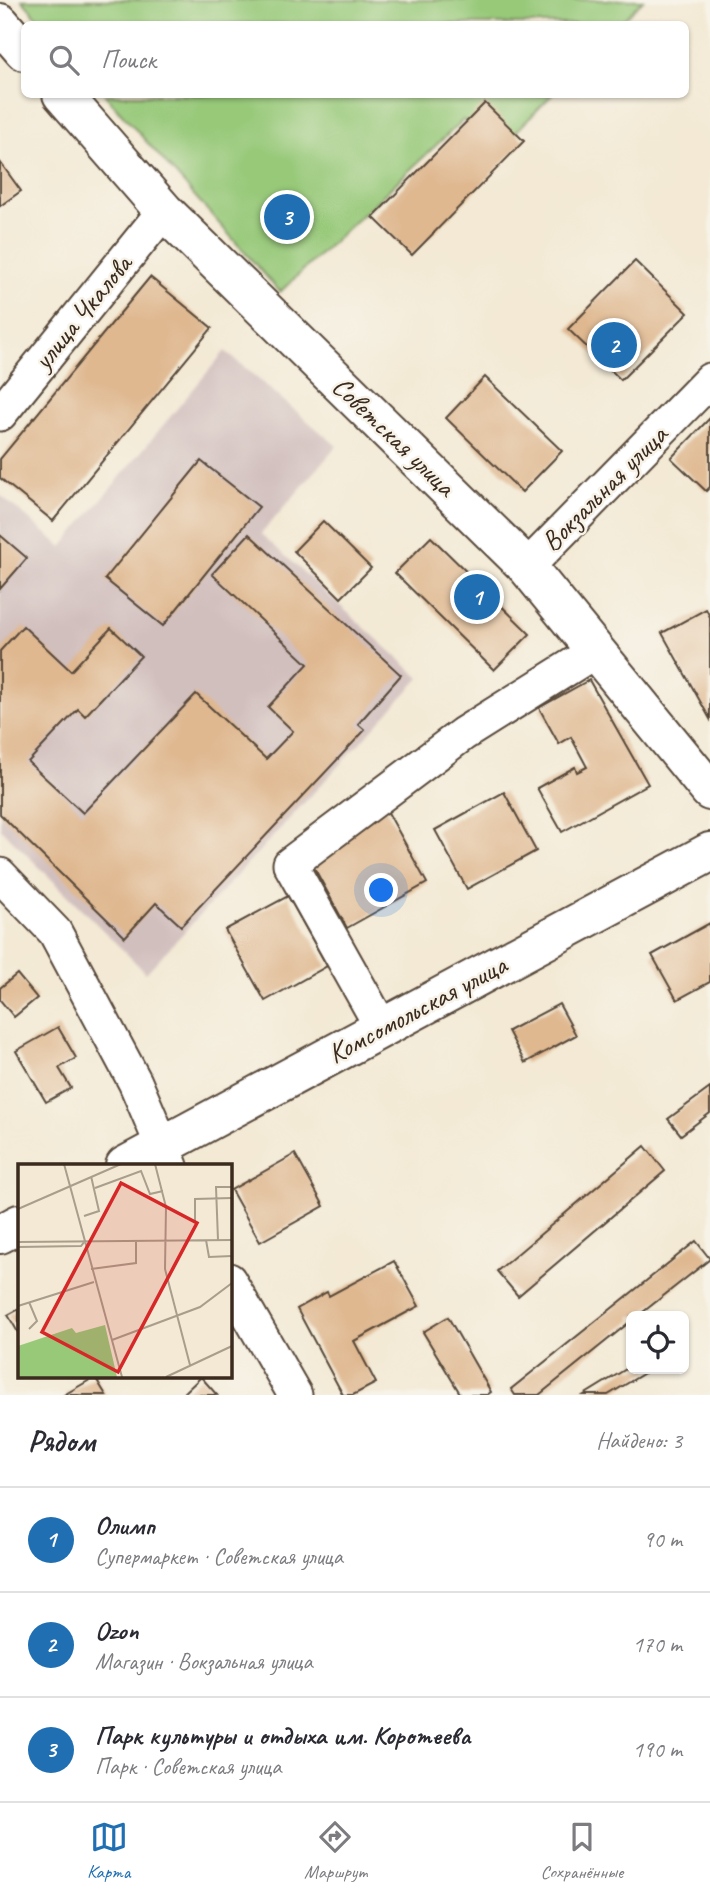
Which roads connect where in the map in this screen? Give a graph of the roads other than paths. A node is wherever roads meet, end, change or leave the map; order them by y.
1 (0, 23) edge
2 (21, 48) edge
3 (65, 98) edge
4 (164, 211) junction
5 (710, 380) edge
6 (0, 414) edge
7 (527, 567) junction
8 (597, 650) junction
9 (710, 791) edge
10 (710, 852) edge
11 (0, 874) edge
12 (382, 1028) junction
13 (167, 1155) edge
14 (133, 1164) edge
15 (18, 1225) edge
16 (0, 1234) edge
17 (231, 1283) edge
18 (295, 1395) edge

1 - 2 main road
3 - 4 main road, Советская улица
4 - 6 street, улица Чкалова
4 - 7 main road, Советская улица
5 - 7 street, Вокзальная улица
7 - 8 main road, Советская улица
8 - 9 main road, Советская улица
8 - 12 street
10 - 12 main road, Комсомольская улица
11 - 13 street
12 - 13 main road, Комсомольская улица
13 - 14 main road, Комсомольская улица
15 - 16 main road
17 - 18 street

